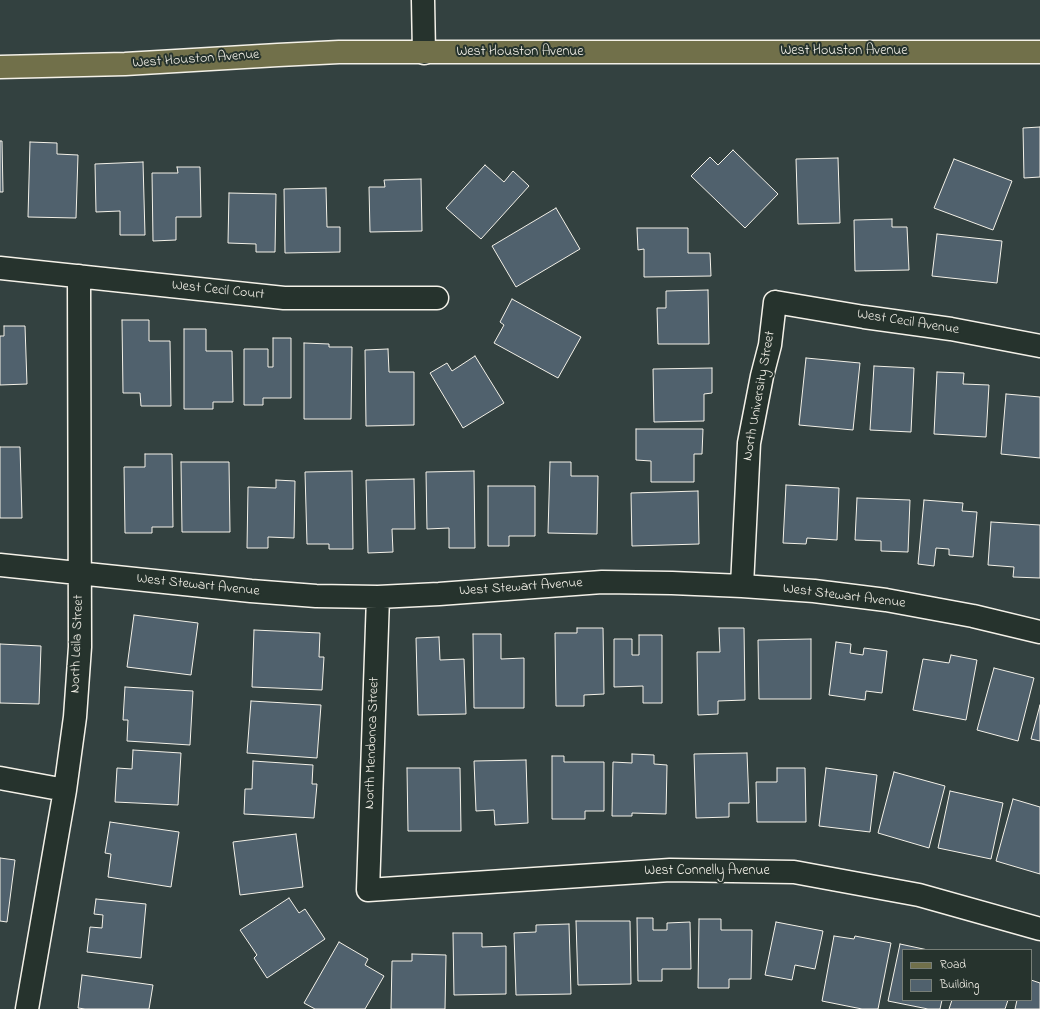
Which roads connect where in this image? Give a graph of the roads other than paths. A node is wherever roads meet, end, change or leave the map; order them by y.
1 (423, 0) edge
2 (1040, 52) edge
3 (424, 53) junction
4 (0, 67) edge
5 (0, 268) edge
6 (79, 276) junction
7 (437, 298) dead end
8 (775, 302) joint
9 (1040, 346) edge
10 (0, 566) edge
11 (80, 574) junction
12 (742, 586) junction
13 (378, 597) junction
14 (1040, 632) edge
15 (0, 778) edge
16 (65, 790) junction
17 (368, 890) joint
18 (1040, 929) edge
19 (27, 1009) edge

1 - 3 street
2 - 3 main road, West Houston Avenue
3 - 4 main road, West Houston Avenue
5 - 6 street, West Cecil Court
6 - 7 street, West Cecil Court
6 - 11 street, North Leila Street
8 - 9 street, West Cecil Avenue
8 - 12 street, North University Street
10 - 11 street, West Stewart Avenue
11 - 13 street, West Stewart Avenue
11 - 16 street, North Leila Street
12 - 13 street, West Stewart Avenue
12 - 14 street, West Stewart Avenue
13 - 17 street, North Mendonca Street
15 - 16 street
16 - 19 street, North Leila Street
17 - 18 street, West Connelly Avenue

